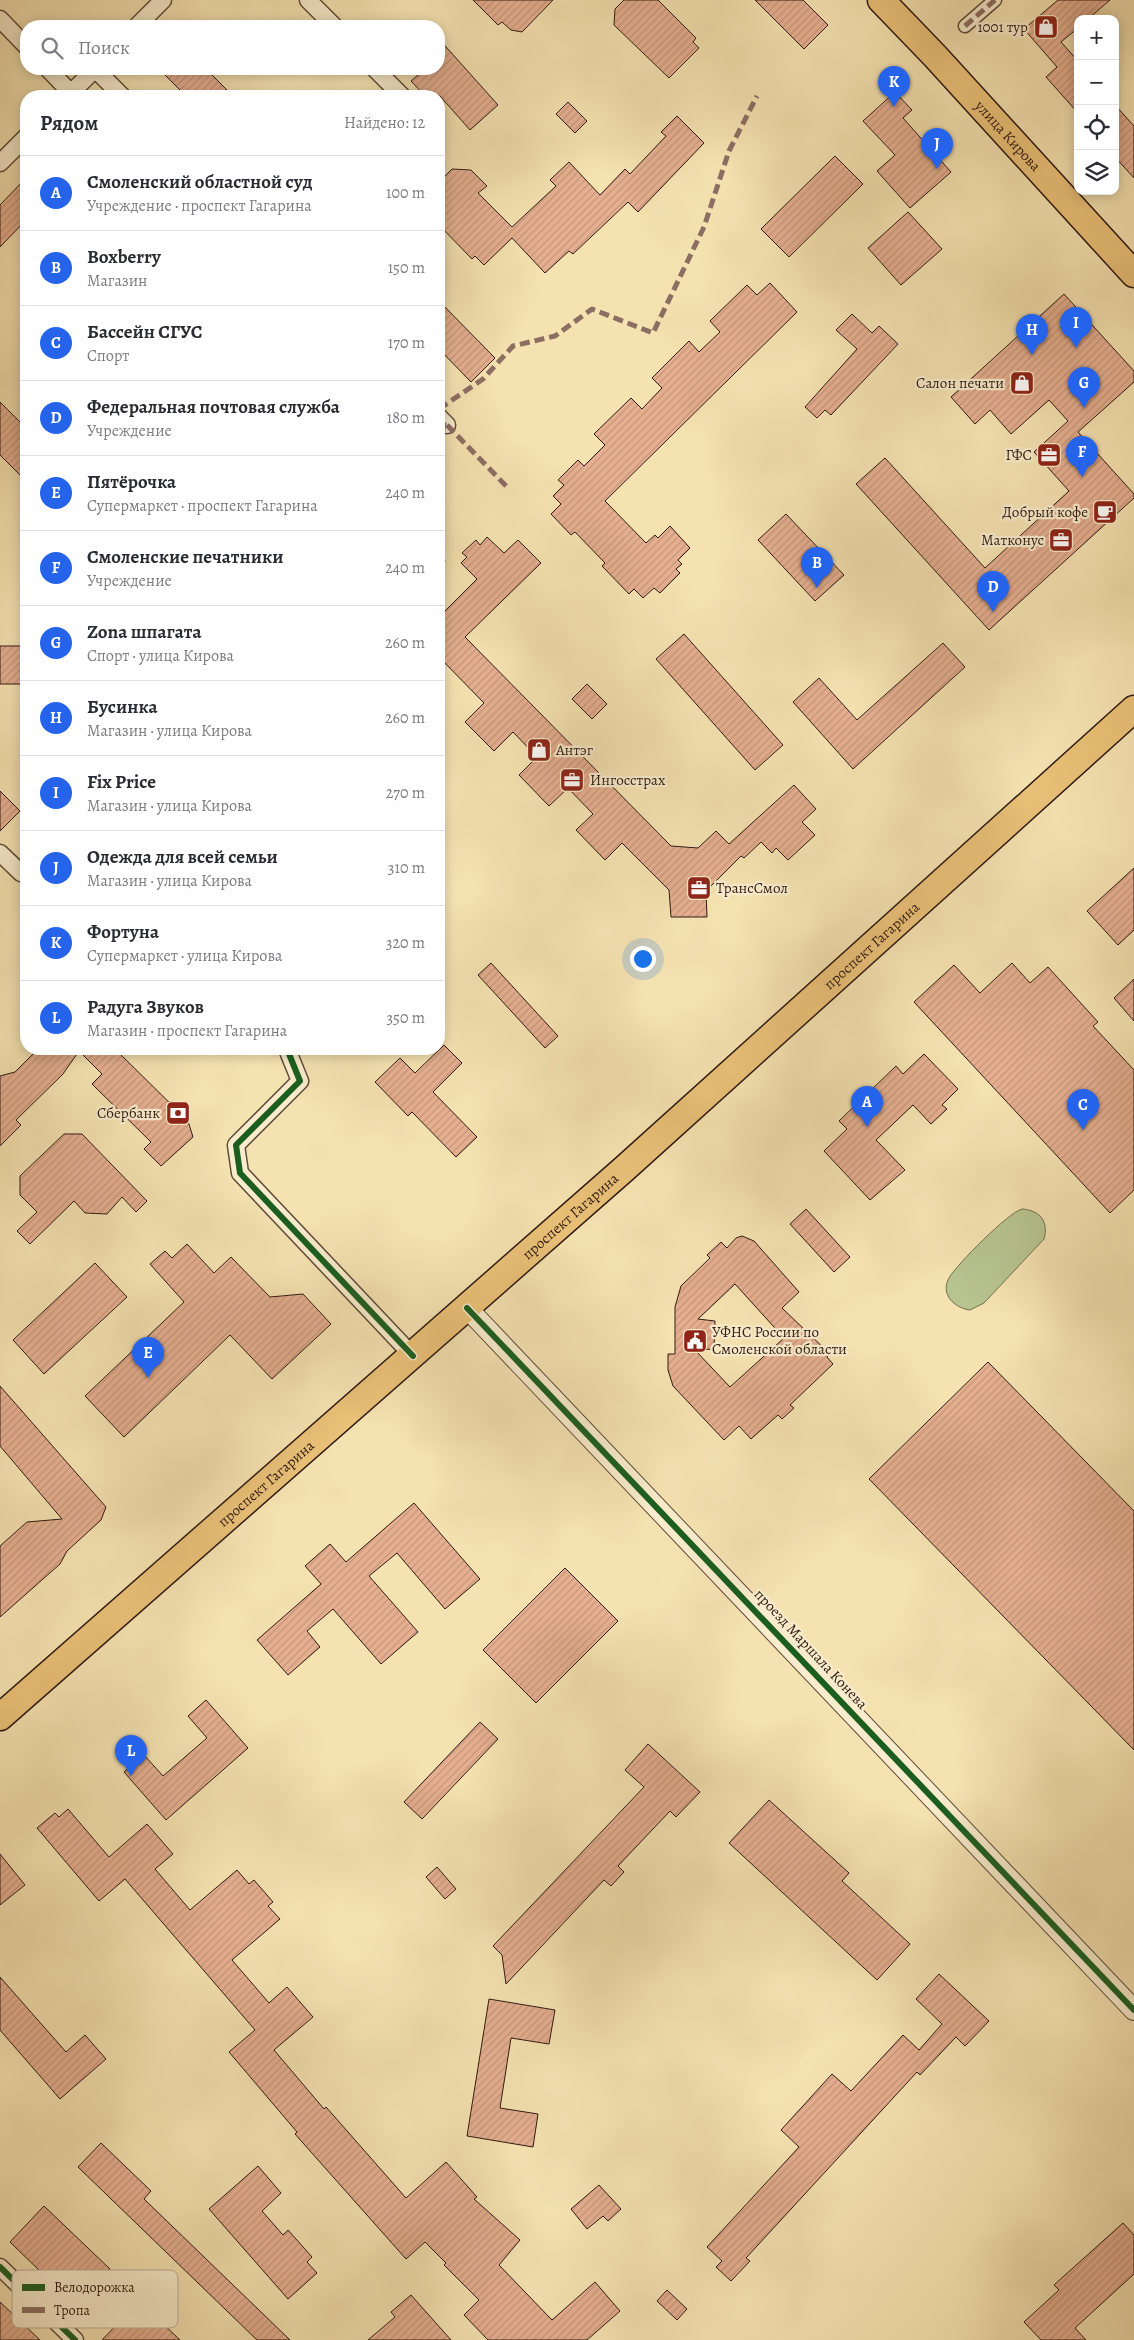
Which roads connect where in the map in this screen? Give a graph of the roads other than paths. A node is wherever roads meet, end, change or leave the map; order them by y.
1 (163, 0) edge
2 (308, 0) edge
3 (881, 0) edge
4 (995, 0) edge
5 (0, 19) edge
6 (143, 20) edge
7 (328, 20) edge
8 (965, 26) dead end
9 (20, 40) edge
10 (53, 75) edge
11 (89, 75) edge
12 (101, 75) edge
13 (381, 75) edge
14 (66, 90) edge
15 (74, 90) edge
16 (116, 90) edge
17 (396, 90) edge
18 (20, 143) edge
19 (0, 163) edge
20 (1134, 274) edge
21 (1134, 708) edge
22 (0, 853) edge
23 (20, 873) edge
24 (289, 1055) edge
25 (468, 1308) junction
26 (413, 1356) junction
27 (2, 1712) edge
28 (1134, 2010) edge
29 (0, 2267) edge
30 (12, 2279) edge
31 (63, 2328) edge
32 (75, 2340) edge

1 - 6 street
2 - 7 street
3 - 20 main road, улица Кирова
4 - 8 street
5 - 9 street
10 - 14 street
11 - 15 street
12 - 16 street
13 - 17 street
18 - 19 street
21 - 25 main road, проспект Гагарина
22 - 23 street
24 - 26 street
25 - 26 main road, проспект Гагарина
25 - 28 street, проезд Маршала Конева
26 - 27 main road, проспект Гагарина
29 - 30 street
31 - 32 street

